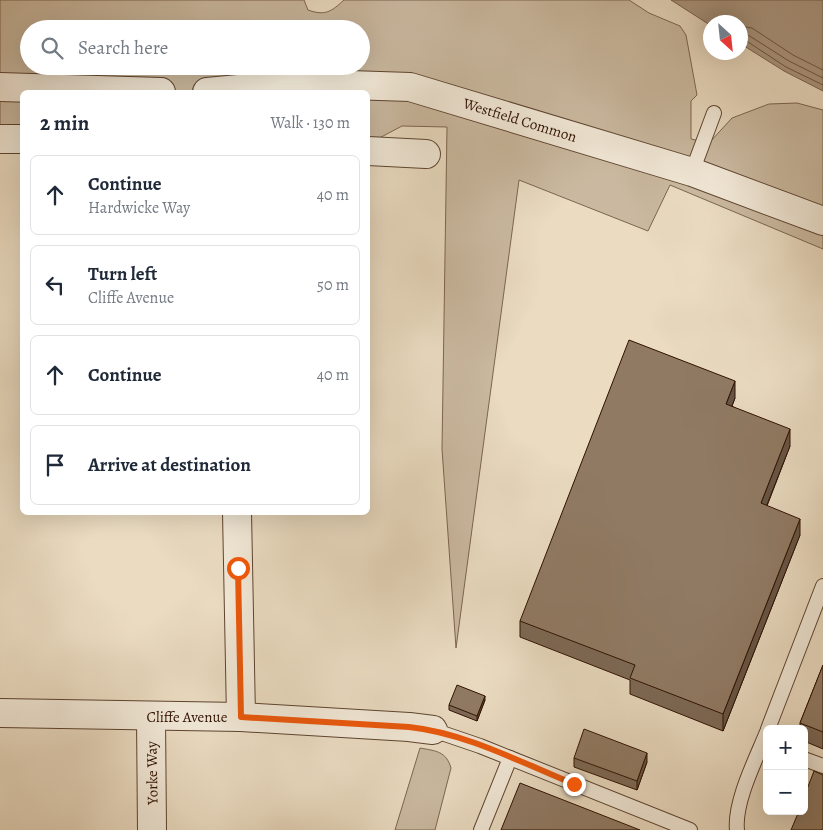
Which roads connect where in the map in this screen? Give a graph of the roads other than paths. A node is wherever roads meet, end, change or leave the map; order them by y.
1 (0, 87) edge
2 (97, 90) edge
3 (230, 90) edge
4 (714, 113) dead end
5 (0, 139) edge
6 (20, 139) edge
7 (370, 150) edge
8 (426, 154) dead end
9 (692, 172) junction
10 (823, 221) edge
11 (237, 515) edge
12 (823, 586) edge
13 (0, 713) edge
14 (151, 717) junction
15 (241, 717) junction
16 (770, 725) edge
17 (434, 730) joint
18 (763, 745) edge
19 (510, 758) junction
20 (808, 760) edge
21 (823, 766) edge
22 (152, 830) edge
23 (481, 830) edge
24 (690, 830) edge
25 (737, 830) edge

1 - 2 street
3 - 9 street, Westfield Common
4 - 9 lane
5 - 6 street
7 - 8 street
9 - 10 street, Westfield Common
11 - 15 street
12 - 16 lane
13 - 14 street, Cliffe Avenue
14 - 15 street, Cliffe Avenue
14 - 22 street, Yorke Way
15 - 17 street, Cliffe Avenue
17 - 19 lane
18 - 25 lane
19 - 23 lane
19 - 24 lane
20 - 21 lane

